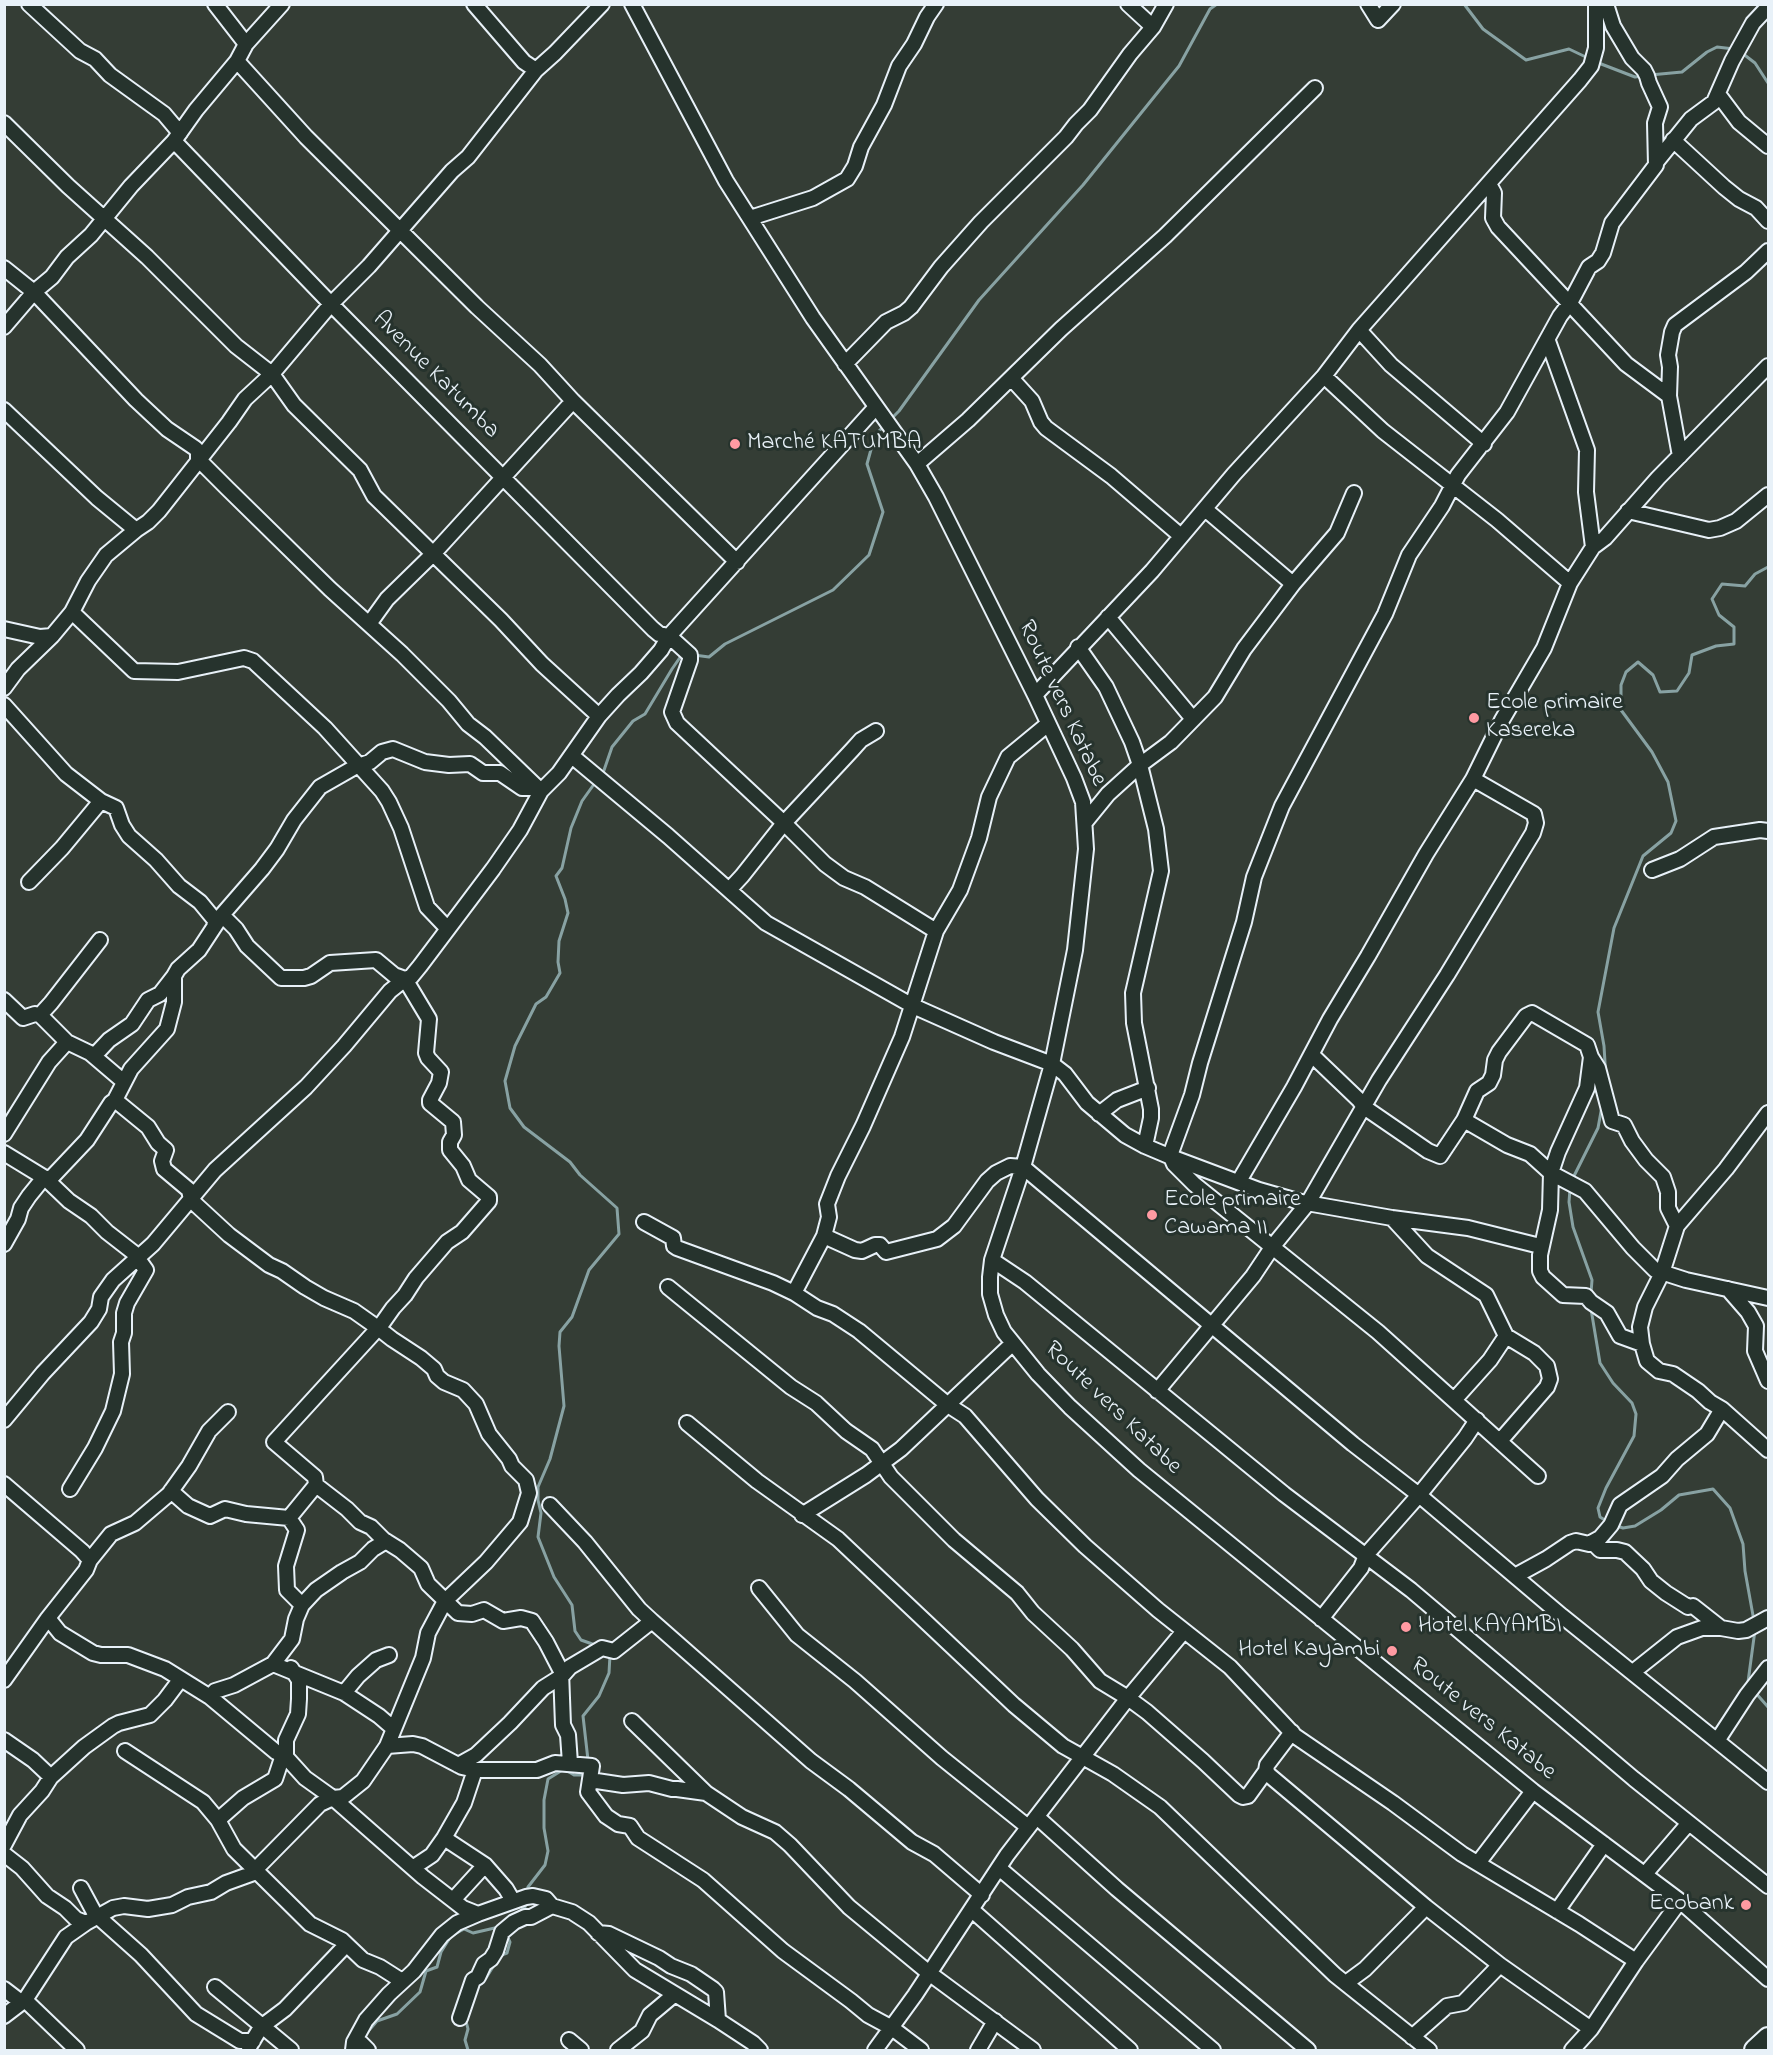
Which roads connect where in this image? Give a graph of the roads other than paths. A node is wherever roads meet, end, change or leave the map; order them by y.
1 (29, 4) edge
2 (215, 4) edge
3 (282, 4) edge
4 (474, 4) edge
5 (602, 4) edge
6 (632, 4) edge
7 (936, 4) edge
8 (1128, 4) edge
9 (1166, 4) edge
10 (1368, 4) edge
11 (1394, 4) edge
12 (1596, 4) edge
13 (1606, 4) edge
14 (1768, 7) edge
15 (1153, 27) junction
16 (246, 44) junction
17 (237, 61) junction
18 (536, 70) junction
19 (1315, 88) dead end
20 (1718, 94) junction
21 (4, 123) edge
22 (177, 137) junction
23 (1673, 140) junction
24 (1768, 146) edge
25 (1657, 161) junction
26 (1488, 184) junction
27 (105, 219) junction
28 (750, 219) junction
29 (1768, 221) edge
30 (400, 230) junction
31 (1768, 252) edge
32 (4, 268) edge
33 (34, 292) junction
34 (1570, 303) junction
35 (332, 304) junction
36 (4, 327) edge
37 (1359, 330) junction
38 (1548, 341) junction
39 (845, 364) junction
40 (1768, 366) edge
41 (272, 374) junction
42 (1324, 376) junction
43 (1012, 379) junction
44 (1669, 396) junction
45 (573, 400) junction
46 (4, 411) edge
47 (879, 411) junction
48 (1484, 444) junction
49 (1680, 456) junction
50 (198, 459) junction
51 (917, 464) junction
52 (503, 477) junction
53 (1452, 484) junction
54 (1354, 494) dead end
55 (1768, 495) edge
56 (1205, 509) junction
57 (1629, 511) junction
58 (136, 530) junction
59 (1181, 536) junction
60 (1593, 547) junction
61 (434, 553) junction
62 (736, 562) junction
63 (1570, 583) junction
64 (1293, 584) junction
65 (72, 612) junction
66 (1108, 617) junction
67 (369, 624) junction
68 (4, 629) edge
69 (52, 636) junction
70 (669, 636) junction
71 (1078, 647) junction
72 (4, 687) edge
73 (1035, 695) junction
74 (4, 705) edge
75 (599, 716) junction
76 (1193, 719) junction
77 (1048, 724) junction
78 (876, 731) dead end
79 (572, 756) junction
80 (360, 765) junction
81 (1140, 765) junction
82 (1473, 779) junction
83 (539, 790) junction
84 (101, 801) junction
85 (1086, 821) junction
86 (784, 823) junction
87 (1768, 831) edge
88 (1652, 870) dead end
89 (29, 882) dead end
90 (729, 890) junction
91 (218, 920) junction
92 (448, 929) junction
93 (936, 932) junction
94 (100, 940) dead end
95 (174, 976) junction
96 (405, 979) junction
97 (4, 1000) edge
98 (913, 1006) junction
99 (40, 1015) junction
100 (67, 1042) junction
101 (1312, 1055) junction
102 (94, 1056) junction
103 (1591, 1057) junction
104 (1052, 1064) junction
105 (124, 1082) junction
106 (1148, 1088) junction
107 (115, 1100) junction
108 (1364, 1107) junction
109 (1768, 1113) edge
110 (1099, 1114) junction
111 (1464, 1120) junction
112 (4, 1134) edge
113 (1145, 1146) junction
114 (4, 1153) edge
115 (1171, 1157) junction
116 (1023, 1167) junction
117 (1551, 1173) junction
118 (45, 1178) junction
119 (1239, 1181) junction
120 (191, 1200) junction
121 (1308, 1203) junction
122 (1392, 1218) junction
123 (644, 1222) dead end
124 (1677, 1226) junction
125 (824, 1236) junction
126 (4, 1244) edge
127 (1273, 1246) junction
128 (1540, 1246) junction
129 (137, 1259) junction
130 (992, 1260) junction
131 (1662, 1273) junction
132 (668, 1287) dead end
133 (1728, 1289) junction
134 (794, 1293) junction
135 (1768, 1298) edge
136 (1211, 1326) junction
137 (378, 1328) junction
138 (1506, 1336) junction
139 (1013, 1343) junction
140 (1642, 1344) junction
141 (1768, 1381) edge
142 (1157, 1392) junction
143 (1455, 1399) junction
144 (948, 1405) junction
145 (1722, 1409) junction
146 (228, 1412) dead end
147 (4, 1420) edge
148 (1477, 1420) junction
149 (687, 1423) dead end
150 (1500, 1441) junction
151 (1768, 1450) edge
152 (882, 1462) junction
153 (1538, 1476) dead end
154 (4, 1484) edge
155 (316, 1485) junction
156 (70, 1489) dead end
157 (171, 1491) junction
158 (1419, 1495) junction
159 (550, 1505) dead end
160 (802, 1515) junction
161 (289, 1518) junction
162 (386, 1541) junction
163 (1593, 1543) junction
164 (1366, 1555) junction
165 (90, 1560) junction
166 (1515, 1576) junction
167 (759, 1588) dead end
168 (445, 1601) junction
169 (302, 1605) junction
170 (48, 1618) junction
171 (1768, 1618) edge
172 (1321, 1619) junction
173 (652, 1621) junction
174 (1721, 1628) junction
175 (1184, 1631) junction
176 (292, 1639) junction
177 (389, 1655) dead end
178 (273, 1664) junction
179 (1768, 1668) edge
180 (291, 1670) junction
181 (1633, 1672) junction
182 (561, 1676) junction
183 (4, 1680) edge
184 (180, 1680) junction
185 (344, 1693) junction
186 (210, 1697) junction
187 (1128, 1698) junction
188 (632, 1721) dead end
189 (394, 1729) junction
190 (1292, 1732) junction
191 (1718, 1741) junction
192 (387, 1746) junction
193 (8, 1748) edge
194 (125, 1751) dead end
195 (284, 1756) junction
196 (1081, 1757) junction
197 (570, 1762) junction
198 (458, 1765) junction
199 (475, 1770) junction
200 (1266, 1771) junction
201 (51, 1777) junction
202 (590, 1780) junction
203 (1768, 1782) edge
204 (1533, 1791) junction
205 (706, 1793) junction
206 (333, 1798) junction
207 (218, 1820) junction
208 (1033, 1822) junction
209 (1688, 1824) junction
210 (444, 1838) junction
211 (4, 1845) edge
212 (1604, 1845) junction
213 (4, 1854) edge
214 (1478, 1863) junction
215 (485, 1865) junction
216 (414, 1867) junction
217 (999, 1868) junction
218 (256, 1871) junction
219 (1645, 1874) junction
220 (1768, 1886) edge
221 (81, 1888) dead end
222 (982, 1894) junction
223 (453, 1900) junction
224 (513, 1901) junction
225 (1680, 1901) junction
226 (552, 1906) junction
227 (1426, 1907) junction
228 (972, 1910) junction
229 (1557, 1911) junction
230 (478, 1914) junction
231 (92, 1920) junction
232 (598, 1933) junction
233 (346, 1945) junction
234 (1636, 1961) junction
235 (1500, 1965) junction
236 (930, 1972) junction
237 (1768, 1979) edge
238 (402, 1980) junction
239 (1346, 1983) junction
240 (215, 1988) dead end
241 (4, 1989) edge
242 (675, 1994) junction
243 (23, 2002) junction
244 (4, 2016) edge
245 (460, 2018) dead end
246 (718, 2020) junction
247 (995, 2021) junction
248 (261, 2027) junction
249 (892, 2028) junction
250 (1591, 2029) junction
251 (1412, 2037) junction
252 (1768, 2038) edge
253 (569, 2040) dead end
254 (250, 2046) edge
255 (353, 2046) edge
256 (77, 2050) edge
257 (291, 2050) edge
258 (368, 2050) edge
259 (581, 2050) edge
260 (618, 2050) edge
261 (760, 2050) edge
262 (875, 2050) edge
263 (921, 2050) edge
264 (978, 2050) edge
265 (1033, 2050) edge
266 (1130, 2050) edge
267 (1213, 2050) edge
268 (1308, 2050) edge
269 (1429, 2050) edge
270 (1572, 2050) edge
271 (1755, 2050) edge

1 - 22 street, Avenue Katumba
2 - 16 street
3 - 16 street
4 - 18 street
5 - 18 street
6 - 28 street, Route vers Katabe
7 - 28 street
8 - 15 street
9 - 15 street
10 - 11 street
12 - 26 street
13 - 25 street
14 - 20 street
15 - 39 street
16 - 17 street
17 - 22 street
17 - 30 street
18 - 30 street
19 - 43 street
20 - 23 street
20 - 24 street
21 - 27 street
22 - 27 street
22 - 35 street, Avenue Katumba
23 - 25 street
23 - 29 street
25 - 34 street
26 - 34 street
26 - 37 street
27 - 33 street
27 - 41 street
28 - 39 street, Route vers Katabe
30 - 35 street
30 - 45 street
31 - 44 street
32 - 33 street
33 - 36 street
33 - 50 street
34 - 38 street
34 - 44 street
35 - 41 street
35 - 52 street, Avenue Katumba
37 - 42 street
37 - 48 street
38 - 48 street
38 - 60 street
39 - 47 street, Route vers Katabe
40 - 49 street
41 - 50 street
41 - 61 street
42 - 53 street
42 - 56 street
43 - 51 street
43 - 59 street
44 - 49 street
45 - 52 street
45 - 62 street
46 - 58 street
47 - 51 street, Route vers Katabe
47 - 62 street
48 - 53 street
49 - 57 street
50 - 58 street
50 - 67 street
51 - 73 street, Route vers Katabe
52 - 61 street
52 - 70 street, Avenue Katumba
53 - 63 street
53 - 115 street
54 - 64 street
55 - 57 street
56 - 59 street
56 - 64 street
57 - 60 street
58 - 65 street
59 - 66 street
60 - 63 street
61 - 67 street
61 - 75 street
62 - 70 street
63 - 82 street
64 - 76 street
65 - 69 street
65 - 80 street
66 - 71 street
66 - 76 street
67 - 83 street
68 - 69 street
69 - 72 street
70 - 75 street
70 - 86 street, Avenue Katumba
71 - 73 street
71 - 81 street
73 - 77 street, Route vers Katabe
74 - 84 street
75 - 79 street
76 - 81 street
77 - 85 street, Route vers Katabe
77 - 93 street
78 - 86 street
79 - 83 street
79 - 90 street
80 - 83 street
80 - 91 street
80 - 92 street
81 - 85 street
81 - 106 street
82 - 101 street
82 - 108 street
83 - 92 street
84 - 89 street
84 - 91 street
85 - 104 street, Route vers Katabe
86 - 90 street
86 - 93 street
87 - 88 street
90 - 98 street
91 - 95 street
91 - 96 street
92 - 96 street
93 - 98 street
94 - 99 street
95 - 102 street
95 - 105 street
96 - 120 street
96 - 137 street
97 - 99 street
98 - 104 street
98 - 125 street
99 - 100 street
100 - 102 street
100 - 112 street
101 - 108 street
101 - 119 street
102 - 105 street
103 - 111 street
103 - 117 street
103 - 124 street
104 - 110 street
104 - 116 street, Route vers Katabe
105 - 107 street
106 - 110 street
106 - 113 street
107 - 118 street
107 - 120 street
108 - 111 street
108 - 121 street
109 - 124 street
110 - 113 street
111 - 117 street
113 - 115 street
114 - 118 street
115 - 119 street
115 - 127 street
116 - 125 street
116 - 130 street, Route vers Katabe
116 - 136 street
117 - 128 street
117 - 131 street
118 - 126 street
118 - 129 street
119 - 121 street
120 - 129 street
120 - 137 street
121 - 122 street
121 - 127 street
122 - 128 street
122 - 138 street
123 - 134 street
124 - 131 street
125 - 134 street
127 - 136 street
127 - 143 street
128 - 140 street
129 - 147 street
129 - 156 street
130 - 139 street, Route vers Katabe
130 - 142 street
131 - 133 street
131 - 140 street
132 - 152 street
133 - 135 street
133 - 141 street
134 - 144 street
136 - 142 street
136 - 158 street
137 - 155 street
137 - 168 street
138 - 143 street
138 - 150 street
139 - 144 street
139 - 172 street, Route vers Katabe
140 - 145 street
142 - 164 street
143 - 148 street
144 - 152 street
144 - 175 street
145 - 151 street
145 - 163 street
146 - 157 street
148 - 150 street
148 - 158 street
149 - 160 street
150 - 153 street
152 - 160 street
152 - 187 street
154 - 165 street
155 - 161 street
155 - 162 street
157 - 161 street
157 - 165 street
158 - 164 street
158 - 166 street
159 - 173 street
160 - 196 street
161 - 169 street
162 - 168 street
162 - 169 street
163 - 166 street
163 - 174 street
164 - 172 street
164 - 209 street
165 - 170 street
166 - 181 street
167 - 208 street
168 - 182 street
168 - 189 street
169 - 176 street
170 - 183 street
170 - 184 street
171 - 174 street
172 - 204 street, Route vers Katabe
173 - 182 street
173 - 222 street
174 - 181 street
175 - 187 street
175 - 190 street
176 - 178 street
176 - 180 street
177 - 185 street
178 - 180 street
178 - 186 street
179 - 191 street
180 - 185 street
180 - 195 street
181 - 191 street
182 - 197 street
182 - 198 street
184 - 186 street
184 - 201 street
185 - 189 street
186 - 195 street
187 - 196 street
187 - 200 street
188 - 205 street
189 - 192 street
190 - 200 street
190 - 214 street
191 - 203 street
192 - 198 street
192 - 206 street
193 - 201 street
194 - 207 street
195 - 206 street
195 - 207 street
196 - 208 street
196 - 239 street
197 - 199 street
197 - 202 street
198 - 199 street
199 - 210 street
200 - 227 street
201 - 211 street
202 - 205 street
202 - 249 street
204 - 212 street, Route vers Katabe
204 - 214 street
205 - 236 street
206 - 216 street
206 - 218 street
207 - 218 street
208 - 217 street
208 - 268 street
209 - 219 street
209 - 220 street
210 - 215 street
210 - 216 street
212 - 219 street, Route vers Katabe
212 - 229 street
213 - 231 street
214 - 229 street
215 - 223 street
215 - 224 street
216 - 223 street
217 - 222 street
217 - 267 street
218 - 231 street
218 - 233 street
219 - 225 street, Route vers Katabe
221 - 231 street
222 - 228 street
223 - 230 street
224 - 226 street
224 - 230 street
225 - 234 street
225 - 237 street, Route vers Katabe
226 - 232 street
226 - 245 street
227 - 235 street
227 - 239 street
228 - 236 street
228 - 266 street
229 - 234 street
230 - 238 street
231 - 243 street
231 - 254 street
232 - 242 street
232 - 246 street
233 - 238 street
233 - 248 street
234 - 250 street
235 - 250 street
235 - 251 street
236 - 247 street
236 - 249 street
238 - 255 street
239 - 251 street
240 - 248 street
241 - 243 street
242 - 246 street
242 - 260 street
243 - 244 street
243 - 256 street
246 - 261 street
247 - 264 street
247 - 265 street
248 - 254 street
248 - 257 street
249 - 262 street
249 - 263 street
250 - 270 street
251 - 269 street
252 - 271 highway
253 - 259 street
255 - 258 street

